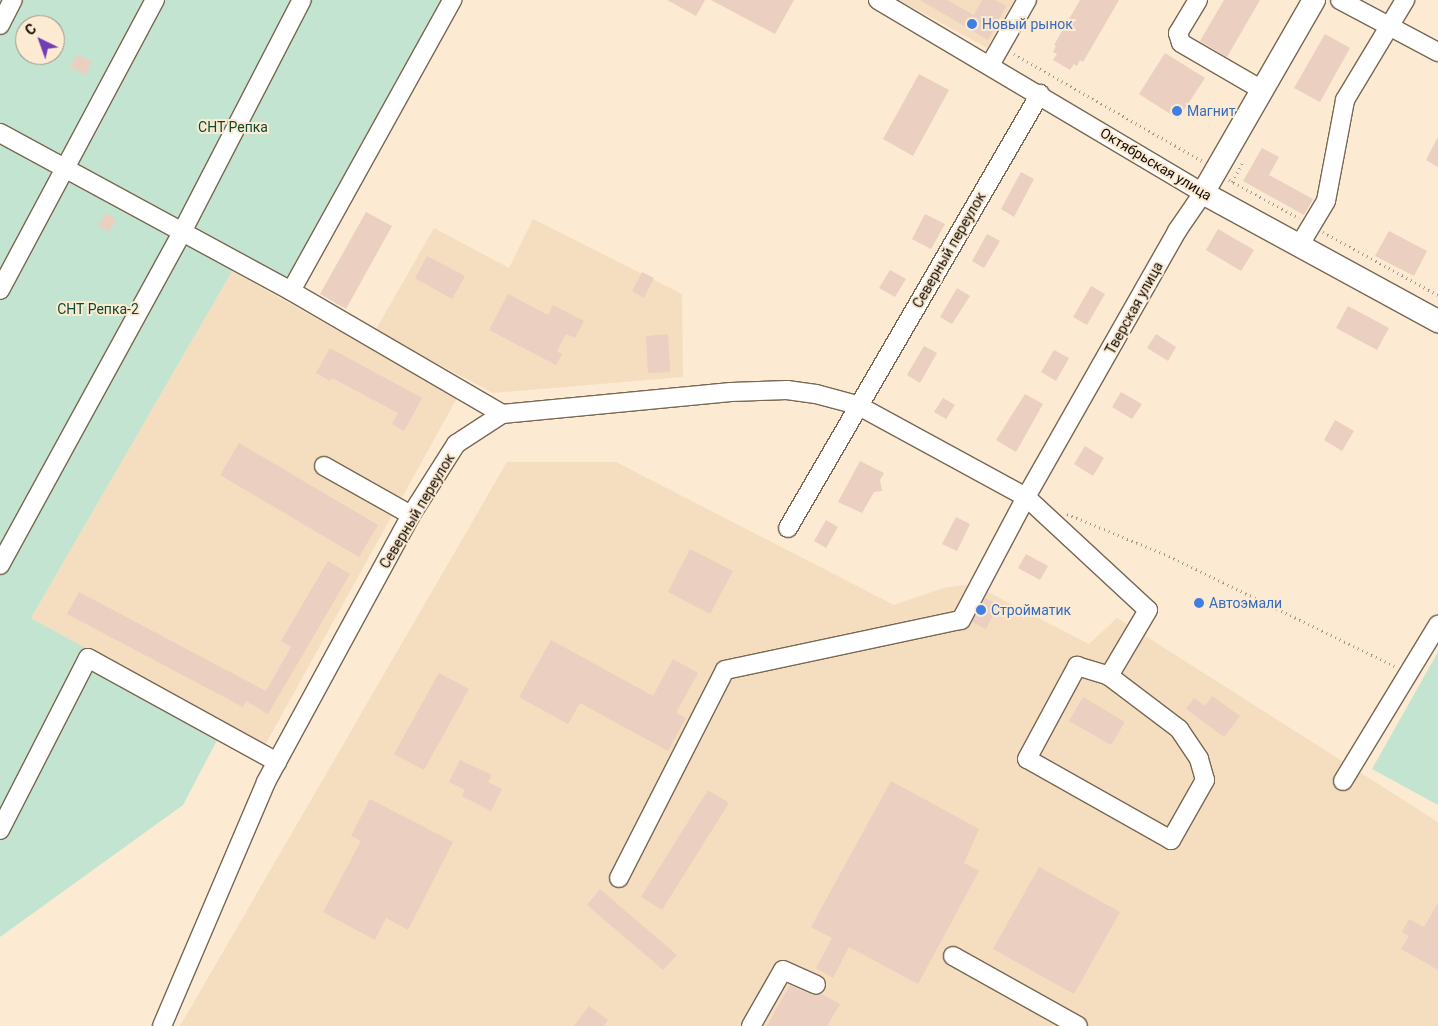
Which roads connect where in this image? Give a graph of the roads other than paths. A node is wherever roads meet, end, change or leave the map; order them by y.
1 (13, 0) edge
2 (155, 0) edge
3 (302, 0) edge
4 (452, 0) edge
5 (878, 0) edge
6 (1028, 0) edge
7 (1198, 0) edge
8 (1314, 0) edge
9 (1340, 0) edge
10 (1405, 0) edge
11 (0, 25) edge
12 (1390, 27) junction
13 (1438, 52) edge
14 (990, 66) junction
15 (1262, 90) junction
16 (1040, 94) junction
17 (0, 133) edge
18 (66, 169) junction
19 (1203, 193) junction
20 (182, 232) junction
21 (1299, 246) junction
22 (0, 290) edge
23 (291, 291) junction
24 (1438, 321) edge
25 (858, 405) junction
26 (502, 414) junction
27 (324, 466) dead end
28 (1026, 497) junction
29 (411, 515) junction
30 (788, 528) dead end
31 (0, 565) edge
32 (1438, 625) edge
33 (1109, 676) junction
34 (277, 762) junction
35 (1342, 781) dead end
36 (0, 830) edge
37 (619, 878) dead end
38 (953, 956) dead end
39 (816, 985) dead end
40 (162, 1026) edge
41 (751, 1026) edge
42 (1078, 1026) edge

1 - 11 street
2 - 18 street
3 - 20 street
4 - 23 street
5 - 14 street, Октябрьская улица
6 - 14 street
7 - 15 street
8 - 15 main road, Тверская улица
9 - 12 street
10 - 12 street
12 - 13 street
12 - 21 street
14 - 16 street, Октябрьская улица
15 - 19 main road, Тверская улица
16 - 19 street, Октябрьская улица
16 - 25 street, Северный переулок
17 - 18 street
18 - 20 street
18 - 22 street
19 - 21 main road, Октябрьская улица
19 - 28 street, Тверская улица
20 - 23 street
20 - 31 street
21 - 24 main road, Октябрьская улица
23 - 26 street
25 - 26 street, Северный переулок
25 - 28 street
25 - 30 street, Северный переулок
26 - 29 street, Северный переулок
27 - 29 street
28 - 33 street
28 - 37 street, Тверская улица
29 - 34 street, Северный переулок
32 - 35 street
33 - 33 street
34 - 36 street
34 - 40 street, Северный переулок
38 - 42 street
39 - 41 street

